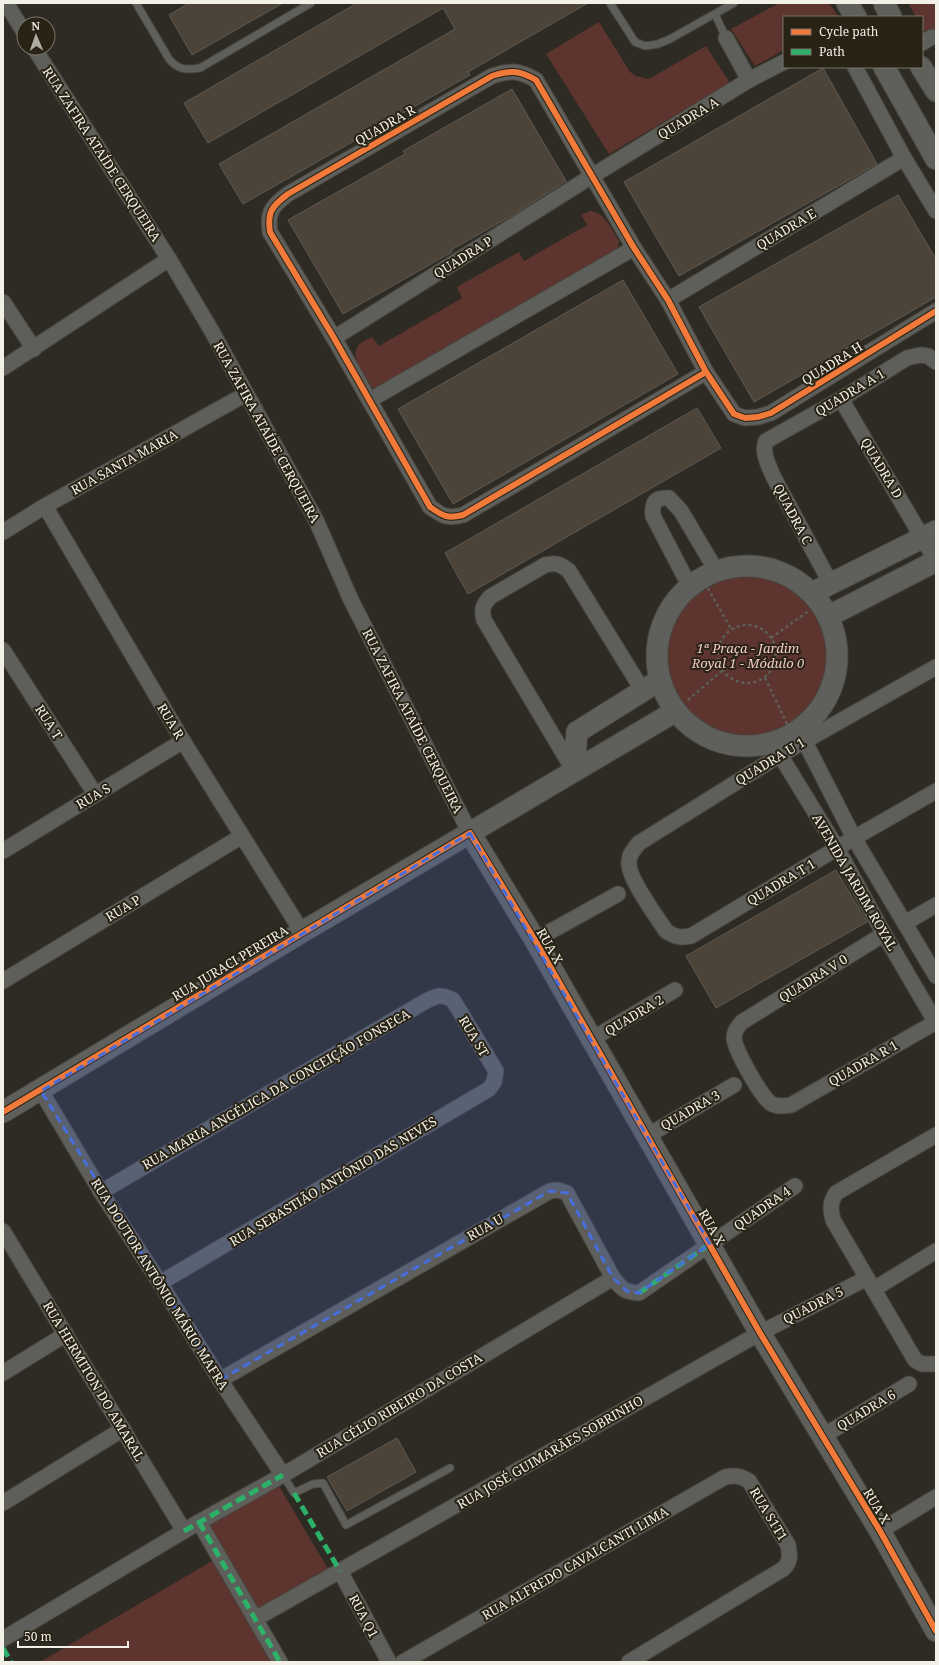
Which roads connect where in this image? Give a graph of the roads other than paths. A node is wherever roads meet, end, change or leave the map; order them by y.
1 (6, 3) edge
2 (136, 3) edge
3 (311, 3) edge
4 (610, 3) edge
5 (734, 3) edge
6 (848, 3) edge
7 (884, 3) edge
8 (715, 14) junction
9 (855, 16) edge
10 (890, 16) edge
11 (16, 19) edge
12 (726, 38) joint
13 (39, 56) edge
14 (783, 63) edge
15 (856, 68) edge
16 (885, 68) edge
17 (922, 68) edge
18 (749, 80) junction
19 (936, 91) edge
20 (904, 158) junction
21 (936, 159) edge
22 (592, 176) junction
23 (936, 212) edge
24 (634, 248) junction
25 (169, 259) junction
26 (668, 300) junction
27 (3, 302) edge
28 (936, 311) edge
29 (334, 338) junction
30 (34, 349) junction
31 (936, 362) edge
32 (3, 368) edge
33 (706, 372) junction
34 (246, 394) junction
35 (841, 399) junction
36 (370, 400) junction
37 (766, 441) joint
38 (45, 506) junction
39 (3, 532) edge
40 (930, 534) edge
41 (936, 561) edge
42 (703, 579) junction
43 (831, 584) junction
44 (820, 604) junction
45 (3, 650) edge
46 (936, 667) edge
47 (652, 685) junction
48 (676, 711) junction
49 (800, 734) junction
50 (183, 740) junction
51 (775, 749) junction
52 (574, 771) junction
53 (936, 791) edge
54 (95, 794) junction
55 (470, 833) junction
56 (242, 836) junction
57 (854, 838) junction
58 (837, 848) junction
59 (3, 851) edge
60 (618, 894) dead end
61 (936, 905) edge
62 (905, 924) junction
63 (666, 931) joint
64 (302, 932) junction
65 (884, 934) junction
66 (535, 940) junction
67 (936, 976) edge
68 (3, 981) edge
69 (675, 990) dead end
70 (453, 1000) joint
71 (936, 1022) edge
72 (592, 1039) junction
73 (496, 1071) joint
74 (734, 1085) dead end
75 (40, 1091) junction
76 (790, 1105) joint
77 (3, 1112) edge
78 (936, 1135) edge
79 (647, 1136) junction
80 (795, 1186) dead end
81 (101, 1192) junction
82 (3, 1231) edge
83 (710, 1244) junction
84 (7, 1248) edge
85 (936, 1251) edge
86 (613, 1278) junction
87 (160, 1283) junction
88 (870, 1284) junction
89 (760, 1333) junction
90 (66, 1334) junction
91 (936, 1364) edge
92 (3, 1373) edge
93 (220, 1380) junction
94 (909, 1384) dead end
95 (123, 1429) junction
96 (823, 1436) junction
97 (450, 1468) dead end
98 (283, 1475) junction
99 (749, 1481) joint
100 (936, 1497) edge
101 (3, 1503) edge
102 (200, 1522) junction
103 (184, 1531) junction
104 (880, 1531) junction
105 (340, 1571) junction
106 (255, 1620) junction
107 (936, 1631) edge
108 (3, 1639) edge
109 (280, 1662) edge
110 (389, 1662) edge
111 (403, 1662) edge
112 (628, 1662) edge

1 - 11 street
2 - 3 lane
4 - 8 lane
5 - 8 lane
6 - 9 street
7 - 10 street
8 - 12 lane
12 - 18 street
13 - 25 street, RUA ZAFIRA ATAÍDE CERQUEIRA
14 - 18 street, QUADRA A
15 - 20 street
16 - 21 street
17 - 19 street
18 - 22 street, QUADRA A
20 - 23 street
20 - 26 street, QUADRA E
22 - 24 street
22 - 29 street, QUADRA P
22 - 29 street, QUADRA R
24 - 26 street
24 - 36 street
25 - 30 street
25 - 34 street, RUA ZAFIRA ATAÍDE CERQUEIRA
26 - 33 street
27 - 30 street
28 - 33 street, QUADRA H
29 - 36 street
30 - 32 street
31 - 35 street, QUADRA A 1
33 - 36 street
34 - 38 street, RUA SANTA MARIA
34 - 55 street, RUA ZAFIRA ATAÍDE CERQUEIRA
35 - 37 street, QUADRA A 1
35 - 40 street, QUADRA D
37 - 43 street, QUADRA C
38 - 39 street, RUA SANTA MARIA
38 - 50 street, RUA R
40 - 41 street, QUADRA D
40 - 43 street
41 - 44 street
42 - 42 street
42 - 44 street
42 - 47 street
43 - 44 street
44 - 49 street
45 - 54 street, RUA T
46 - 49 street, QUADRA U 1
47 - 48 street
47 - 52 street
47 - 52 street
48 - 51 street
48 - 52 street, RUA JURACI PEREIRA
49 - 51 street
49 - 57 street, AVENIDA JARDIM ROYAL
50 - 54 street, RUA S
50 - 56 street, RUA R
51 - 58 street, AVENIDA JARDIM ROYAL
51 - 63 street, QUADRA U 1
52 - 55 street, RUA JURACI PEREIRA
53 - 57 street, QUADRA T 1
54 - 59 street, RUA S
55 - 64 street, RUA JURACI PEREIRA
55 - 66 street, RUA X
56 - 64 street, RUA R
56 - 68 street, RUA P
57 - 58 street, QUADRA T 1
57 - 62 street, AVENIDA JARDIM ROYAL
58 - 63 street, QUADRA T 1
58 - 65 street, AVENIDA JARDIM ROYAL
60 - 66 street
61 - 62 street
62 - 67 street, AVENIDA JARDIM ROYAL
64 - 75 street, RUA JURACI PEREIRA
65 - 71 street, AVENIDA JARDIM ROYAL
65 - 76 street, QUADRA V 0
66 - 72 street, RUA X
69 - 72 street, QUADRA 2
70 - 73 street, RUA ST
70 - 81 street, RUA MARIA ANGÉLICA DA CONCEIÇÃO FONSECA
71 - 76 street, QUADRA R 1
72 - 79 street, RUA X
73 - 87 street, RUA SEBASTIÃO ANTÔNIO DAS NEVES
74 - 79 street, QUADRA 3
75 - 77 street, RUA JURACI PEREIRA
75 - 81 street, RUA DOUTOR ANTÔNIO MÁRIO MAFRA
78 - 88 street
79 - 83 street, RUA X
80 - 83 street, QUADRA 4
81 - 87 street, RUA DOUTOR ANTÔNIO MÁRIO MAFRA
82 - 84 street, RUA HERMITON DO AMARAL
83 - 86 street, RUA U
83 - 89 street, RUA X
84 - 90 street, RUA HERMITON DO AMARAL
85 - 88 street, QUADRA 5
86 - 93 street, RUA U
86 - 98 street, RUA CÉLIO RIBEIRO DA COSTA
87 - 93 street, RUA DOUTOR ANTÔNIO MÁRIO MAFRA
88 - 89 street, QUADRA 5
88 - 91 street
89 - 96 street, RUA X
89 - 105 street, RUA JOSÉ GUIMARÃES SOBRINHO
90 - 92 street
90 - 95 street, RUA HERMITON DO AMARAL
93 - 98 street, RUA DOUTOR ANTÔNIO MÁRIO MAFRA
94 - 96 street, QUADRA 6
95 - 101 street
95 - 103 street, RUA HERMITON DO AMARAL
96 - 104 street, RUA X
97 - 98 lane
98 - 102 street, RUA CÉLIO RIBEIRO DA COSTA
99 - 111 street, RUA ALFREDO CAVALCANTI LIMA
99 - 112 street, RUA S1T1
100 - 104 street
102 - 103 street, RUA CÉLIO RIBEIRO DA COSTA
102 - 106 street
103 - 108 street, RUA CÉLIO RIBEIRO DA COSTA
104 - 107 street, RUA X
105 - 106 street, RUA JOSÉ GUIMARÃES SOBRINHO
105 - 110 street, RUA Q1
106 - 109 street

